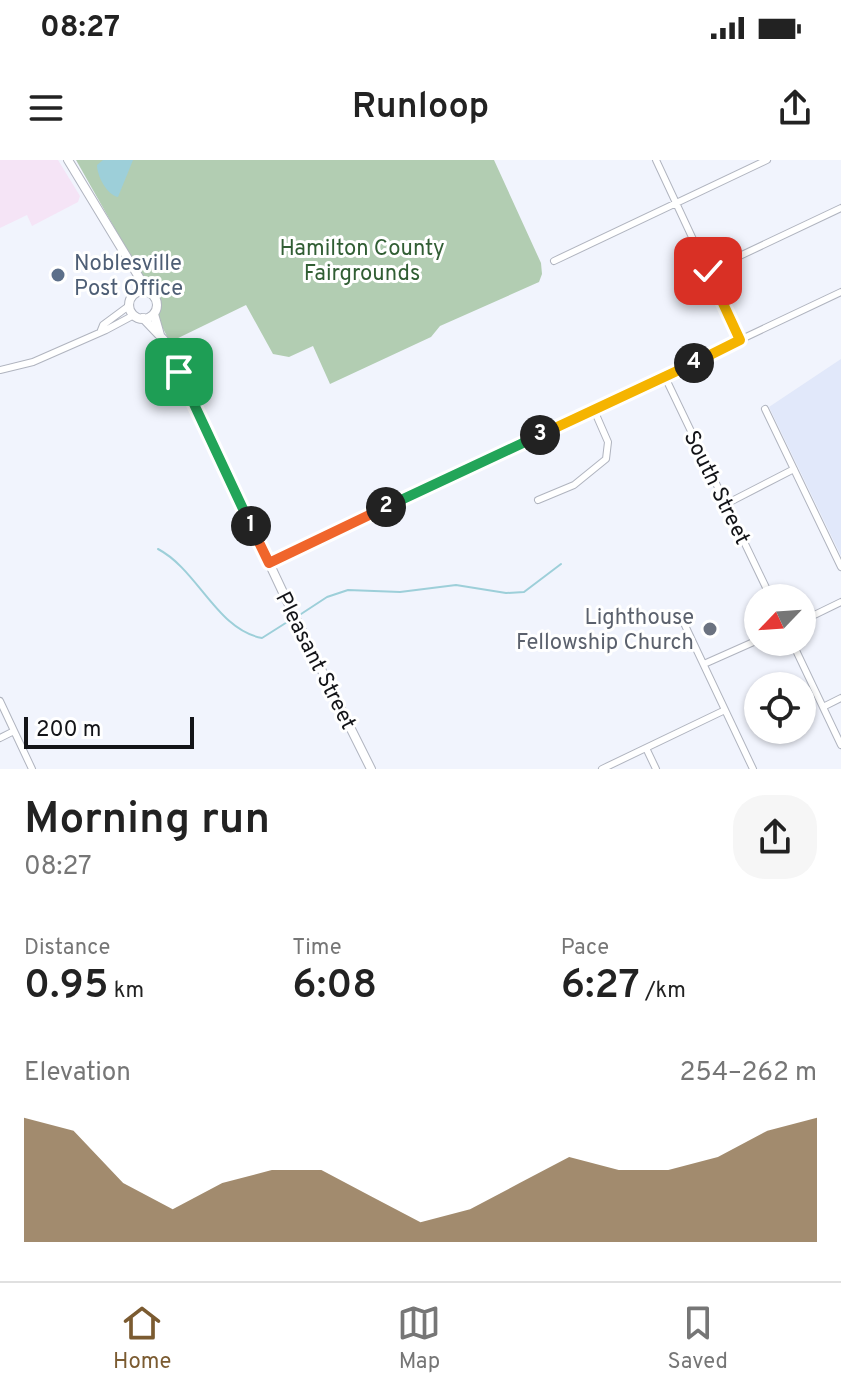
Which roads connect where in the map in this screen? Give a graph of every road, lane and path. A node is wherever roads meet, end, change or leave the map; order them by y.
1 (68, 160) edge
2 (656, 160) edge
3 (767, 160) edge
4 (676, 203) junction
5 (841, 208) edge
6 (119, 247) junction
7 (554, 261) dead end
8 (708, 271) junction
9 (148, 292) junction
10 (841, 292) edge
11 (134, 295) junction
12 (130, 305) junction
13 (154, 314) junction
14 (138, 316) junction
15 (101, 330) junction
16 (160, 335) junction
17 (740, 340) junction
18 (0, 370) edge
19 (665, 377) junction
20 (765, 409) dead end
21 (594, 410) junction
22 (794, 469) junction
23 (538, 500) dead end
24 (726, 504) junction
25 (269, 563) junction
26 (841, 567) edge
27 (764, 584) edge
28 (841, 604) edge
29 (816, 615) edge
30 (682, 619) dead end
31 (744, 646) edge
32 (799, 656) edge
33 (704, 664) junction
34 (841, 698) edge
35 (0, 701) edge
36 (823, 707) junction
37 (725, 710) junction
38 (14, 731) junction
39 (0, 738) edge
40 (841, 745) edge
41 (646, 748) junction
42 (32, 769) edge
43 (371, 769) edge
44 (602, 769) edge
45 (656, 769) edge
46 (753, 769) edge

1 - 6 street
2 - 4 street
3 - 4 street
4 - 7 street
4 - 8 street
5 - 8 street
6 - 9 street
6 - 11 street
8 - 17 street
9 - 11 street
9 - 13 street
10 - 17 street
11 - 12 street
12 - 14 street
12 - 15 street
13 - 14 street
13 - 16 street, Pleasant Street
14 - 15 street
14 - 16 street, Pleasant Street
15 - 18 street
16 - 25 street, Pleasant Street
17 - 19 street
19 - 21 street
19 - 24 street, South Street
20 - 22 street
21 - 23 street
21 - 25 street
22 - 24 street
22 - 26 street
24 - 27 street, South Street
25 - 43 street, Pleasant Street
28 - 29 street
30 - 33 street
31 - 33 street
32 - 36 street
33 - 37 street
34 - 36 street
35 - 38 street
36 - 40 street
37 - 41 street
37 - 46 street
38 - 39 street
38 - 42 street
41 - 44 street
41 - 45 street

